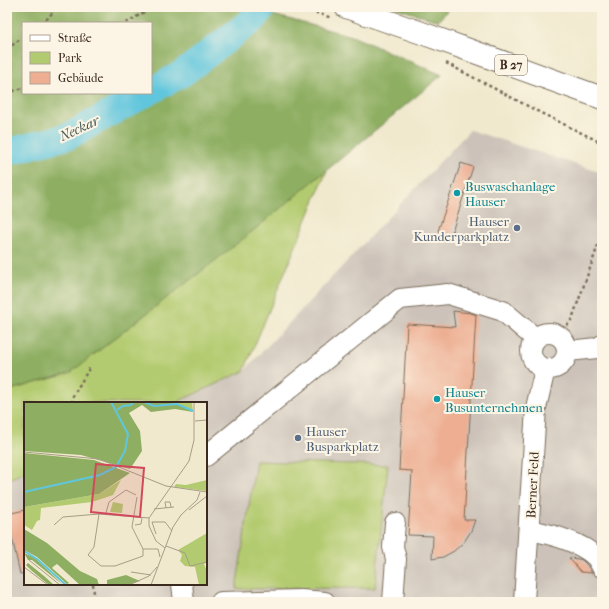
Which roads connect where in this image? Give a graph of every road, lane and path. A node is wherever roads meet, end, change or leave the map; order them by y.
1 (57, 7) edge
2 (153, 7) edge
3 (346, 7) edge
4 (42, 22) edge
5 (128, 22) edge
6 (22, 37) edge
7 (7, 49) edge
8 (443, 61) dead end
9 (22, 88) edge
10 (7, 92) edge
11 (602, 98) edge
12 (602, 143) edge
13 (602, 234) edge
14 (536, 338) junction
15 (563, 343) junction
16 (602, 345) edge
17 (90, 366) dead end
18 (546, 369) junction
19 (72, 402) edge
20 (207, 455) edge
21 (395, 523) dead end
22 (529, 530) junction
23 (602, 567) edge
24 (93, 585) edge
25 (182, 585) edge
26 (95, 602) edge
27 (184, 602) edge
28 (221, 602) edge
29 (325, 602) edge
30 (393, 602) edge
31 (524, 602) edge

1 - 4 path
2 - 5 path
3 - 11 main road, B 27
6 - 7 path
8 - 12 path
9 - 10 path
13 - 15 path
14 - 15 street
14 - 18 street
14 - 20 street
15 - 16 street
15 - 18 street
17 - 19 path
18 - 22 street, Berner Feld
21 - 30 street
22 - 23 street
22 - 31 street, Berner Feld
24 - 26 path
25 - 27 street
28 - 29 street

